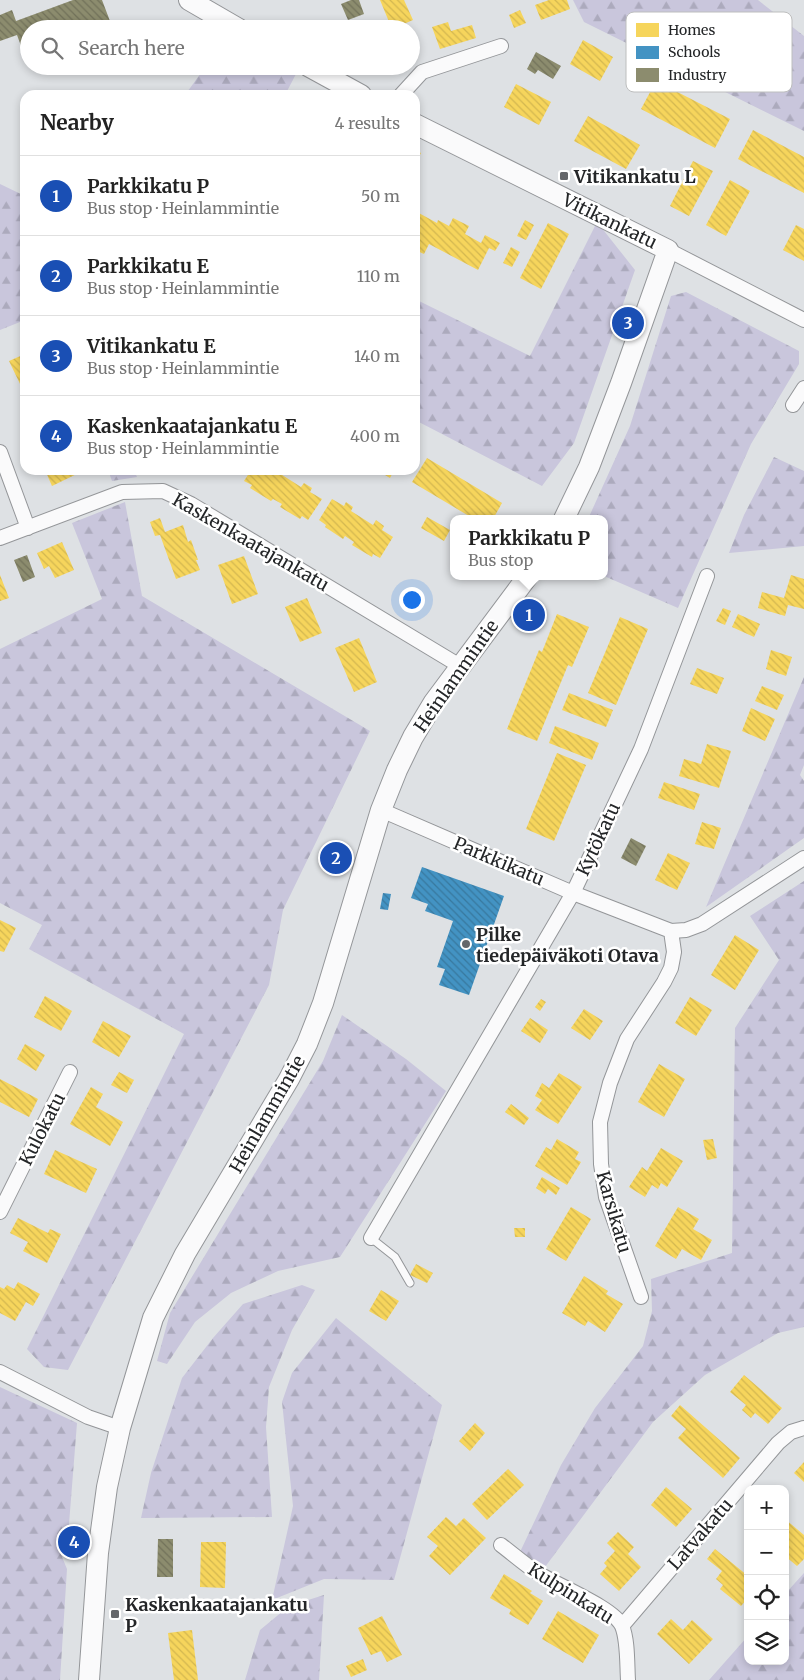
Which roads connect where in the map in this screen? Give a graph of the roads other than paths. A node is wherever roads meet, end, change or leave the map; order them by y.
1 (189, 0) edge
2 (223, 20) edge
3 (501, 46) dead end
4 (420, 74) edge
5 (324, 75) edge
6 (419, 75) edge
7 (352, 90) edge
8 (405, 90) edge
9 (420, 126) edge
10 (668, 250) junction
11 (804, 320) edge
12 (804, 388) edge
13 (793, 405) dead end
14 (0, 452) edge
15 (566, 515) edge
16 (28, 528) junction
17 (0, 538) edge
18 (707, 576) dead end
19 (525, 580) edge
20 (460, 666) junction
21 (381, 810) junction
22 (804, 858) edge
23 (573, 893) junction
24 (671, 931) junction
25 (70, 1072) dead end
26 (0, 1212) edge
27 (371, 1238) joint
28 (410, 1283) dead end
29 (641, 1297) dead end
30 (0, 1372) edge
31 (120, 1428) junction
32 (804, 1428) edge
33 (501, 1545) dead end
34 (622, 1626) junction
35 (89, 1680) edge
36 (628, 1680) edge

1 - 2 street
3 - 4 street
5 - 7 street
6 - 8 street
9 - 10 street, Vitikankatu
10 - 11 street, Vitikankatu
10 - 15 street
12 - 13 street
14 - 16 street
16 - 17 street, Kaskenkaatajankatu
16 - 20 street, Kaskenkaatajankatu
18 - 23 street, Kytökatu
19 - 20 street, Heinlammintie
20 - 21 street, Heinlammintie
21 - 23 street, Parkkikatu
21 - 31 street, Heinlammintie
22 - 24 street
23 - 24 street, Parkkikatu
23 - 27 street, Kytökatu
24 - 29 street, Karsikatu
25 - 26 street, Kulokatu
27 - 28 lane
30 - 31 street
31 - 35 street, Heinlammintie
32 - 34 street, Latvakatu
33 - 34 street, Kulpinkatu
34 - 36 street, Kulpinkatu

